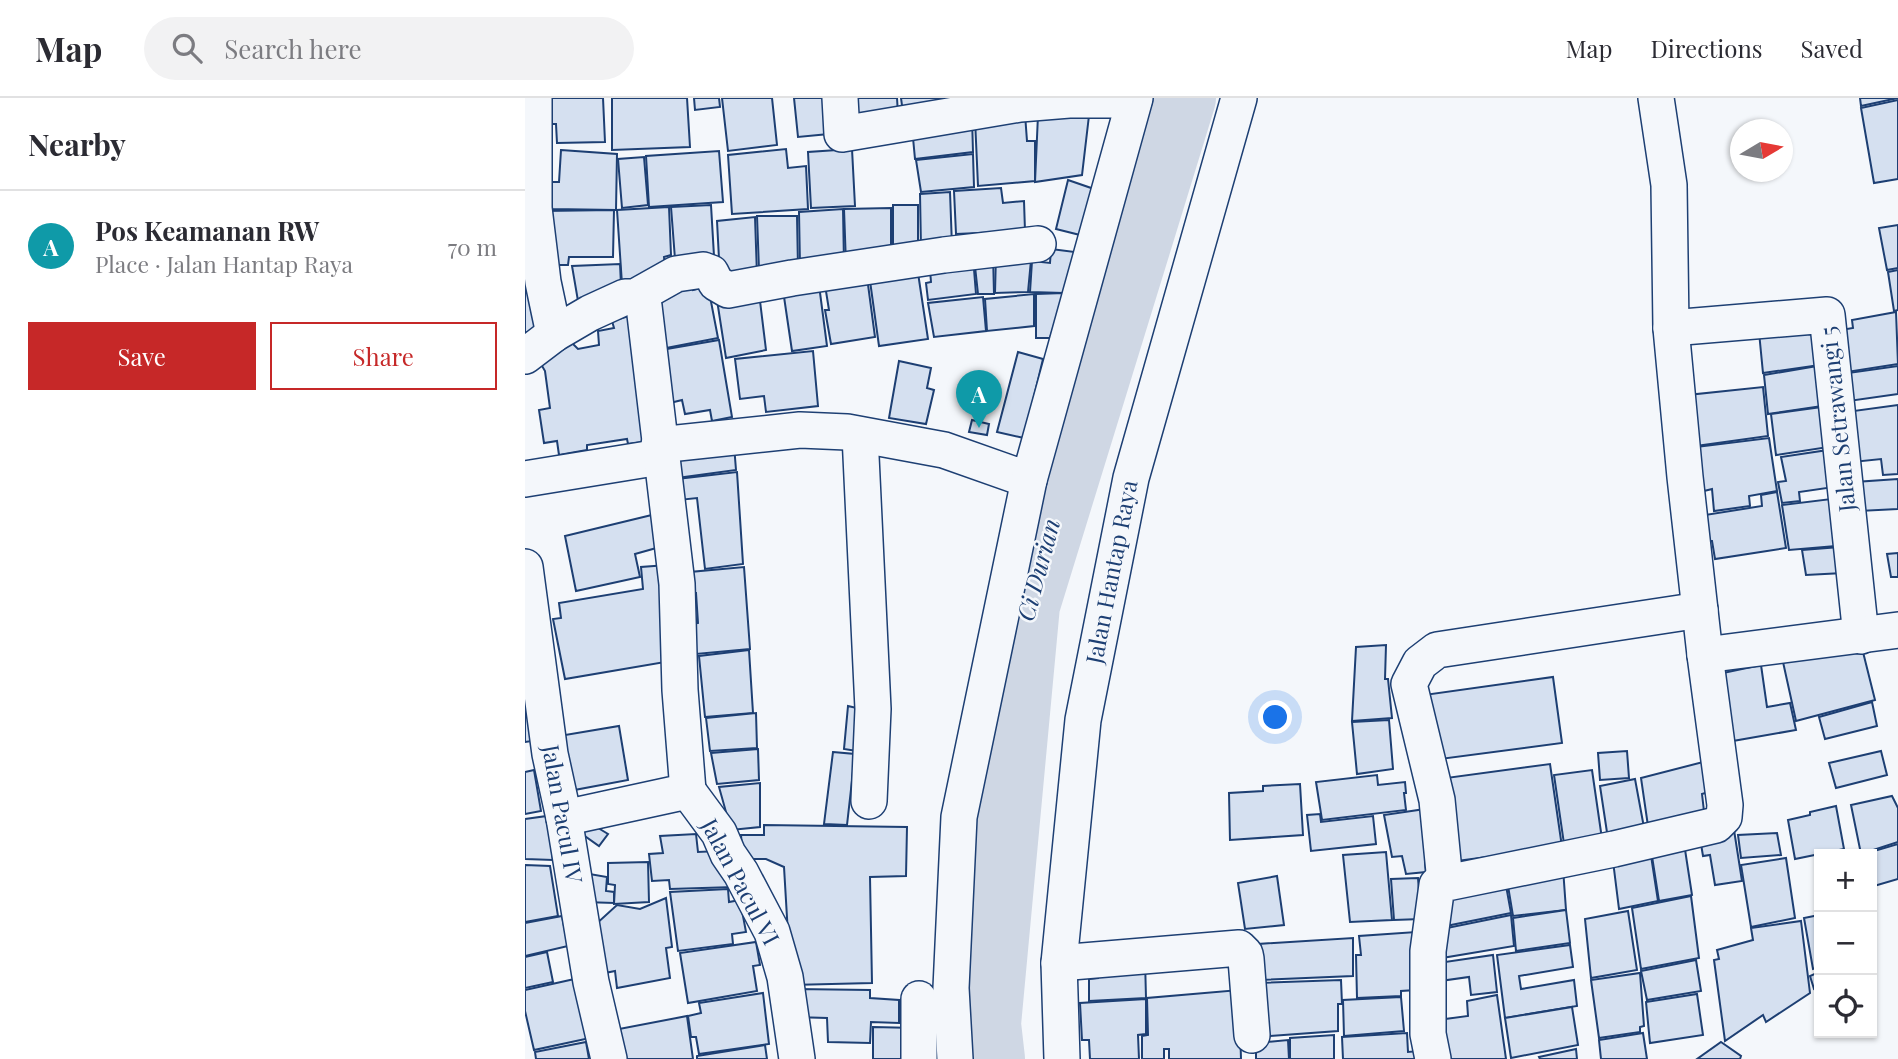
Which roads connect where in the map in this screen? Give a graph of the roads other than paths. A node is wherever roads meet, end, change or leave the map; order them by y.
1 (534, 98) edge
2 (840, 98) edge
3 (1239, 98) edge
4 (1656, 98) edge
5 (1135, 99) edge
6 (1020, 101) edge
7 (1038, 244) dead end
8 (635, 297) junction
9 (1671, 328) junction
10 (554, 334) junction
11 (525, 356) edge
12 (860, 435) junction
13 (660, 451) junction
14 (525, 479) edge
15 (1029, 480) junction
16 (525, 567) edge
17 (1700, 611) junction
18 (1898, 630) edge
19 (1861, 636) junction
20 (1705, 655) junction
21 (538, 756) edge
22 (688, 791) junction
23 (869, 801) dead end
24 (563, 818) junction
25 (1445, 882) junction
26 (1059, 963) junction
27 (919, 999) dead end
28 (1252, 1035) dead end
29 (610, 1059) edge
30 (797, 1059) edge
31 (919, 1059) edge
32 (955, 1059) edge
33 (1062, 1059) edge
34 (1433, 1059) edge

1 - 10 street
2 - 6 street
3 - 26 street, Jalan Hantap Raya
4 - 9 street
5 - 6 street
5 - 15 street
7 - 8 street
8 - 10 street
8 - 13 street
9 - 17 street
9 - 19 street, Jalan Setrawangi 5
10 - 11 street
12 - 13 street
12 - 15 street
12 - 23 street
13 - 14 street
13 - 22 street
15 - 32 street
16 - 21 street, Jalan Pacul IV
17 - 20 street
17 - 25 street
18 - 19 street
19 - 20 street
20 - 25 street
21 - 24 street, Jalan Pacul IV
22 - 24 street
22 - 30 street, Jalan Pacul VI
24 - 29 street, Jalan Pacul IV
25 - 34 street
26 - 28 street
26 - 33 street, Jalan Hantap Raya
27 - 31 street

